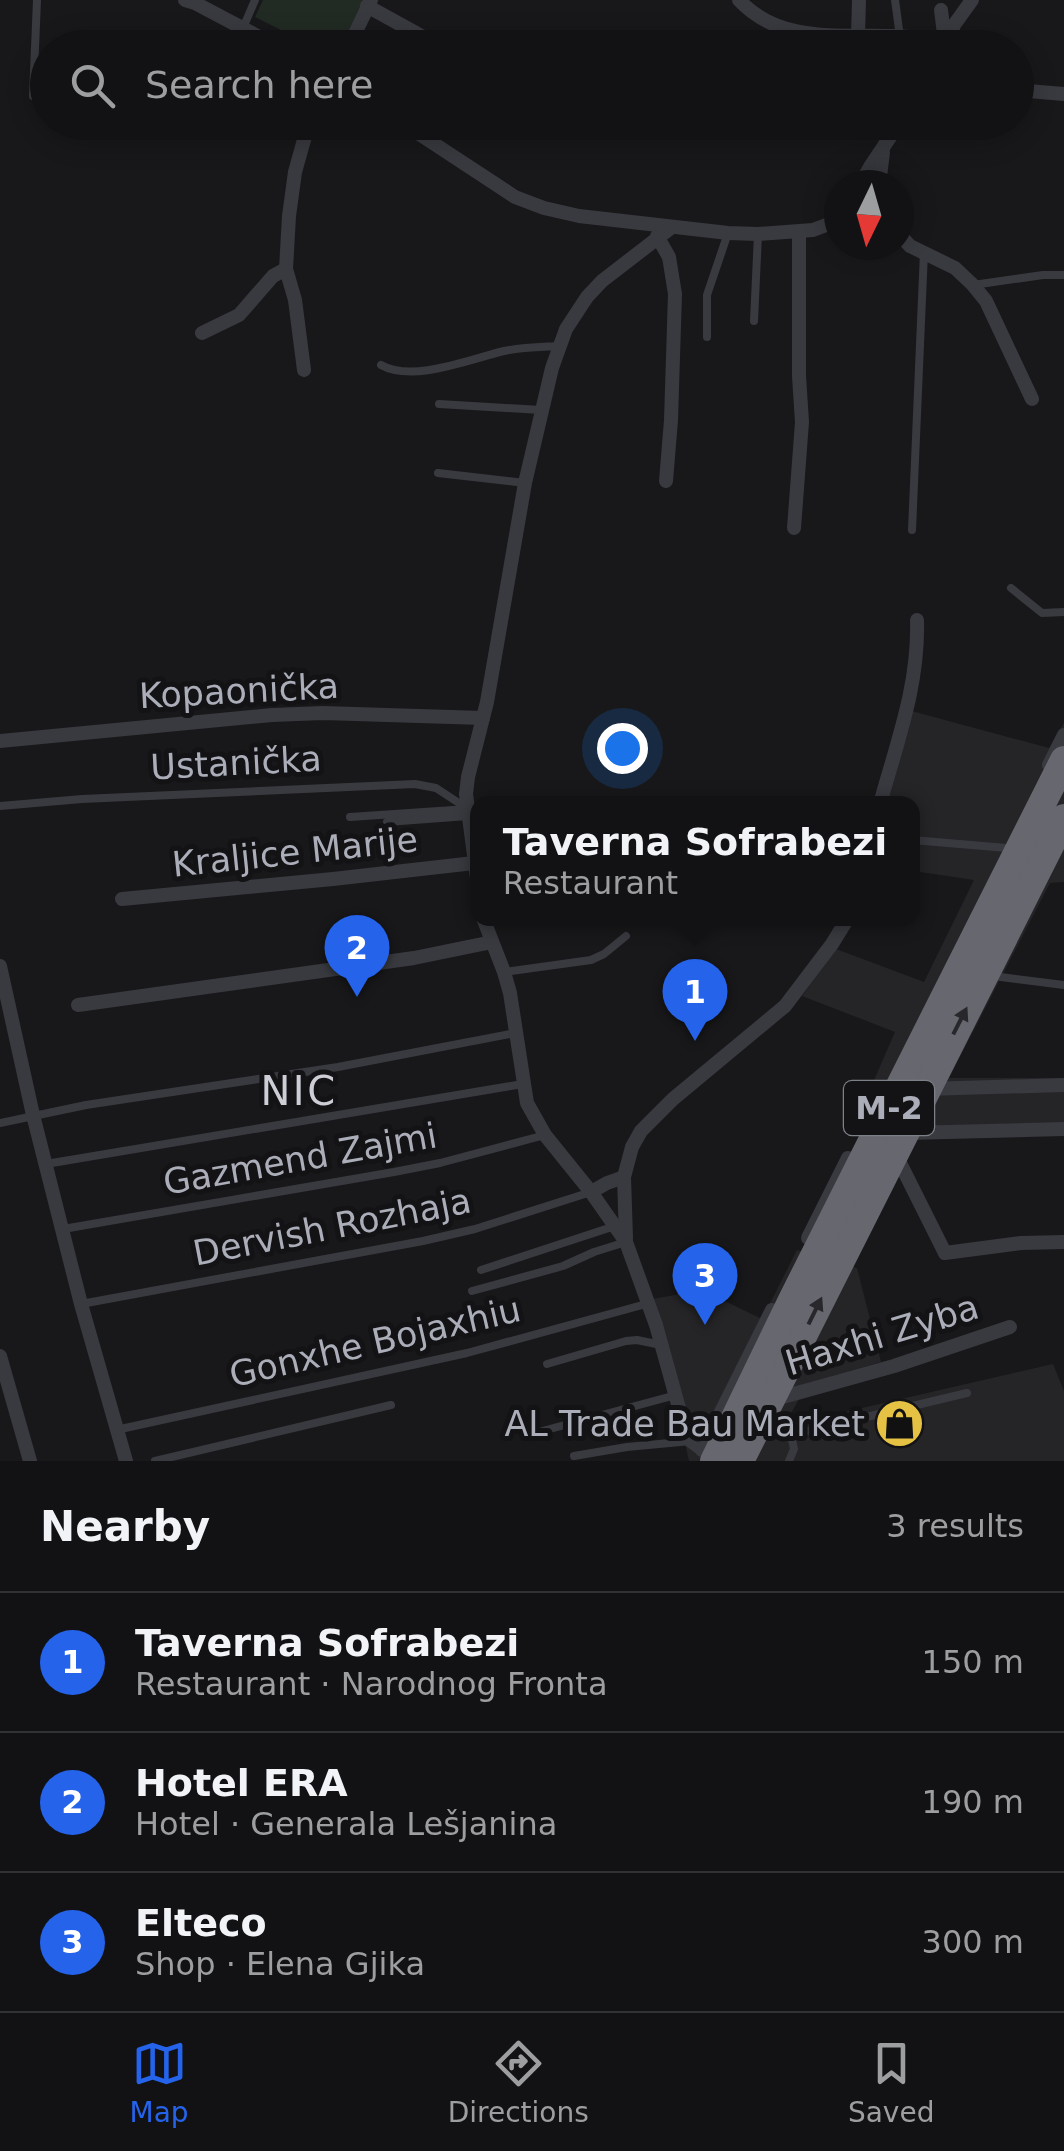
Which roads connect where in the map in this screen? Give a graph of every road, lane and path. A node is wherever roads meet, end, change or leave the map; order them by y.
1 (37, 0) edge
2 (255, 0) edge
3 (739, 0) edge
4 (895, 0) edge
5 (972, 0) edge
6 (192, 1) edge
7 (369, 3) edge
8 (857, 3) edge
9 (941, 10) dead end
10 (243, 28) junction
11 (35, 30) edge
12 (247, 30) edge
13 (356, 30) edge
14 (413, 30) edge
15 (787, 30) edge
16 (858, 30) edge
17 (899, 30) edge
18 (944, 30) edge
19 (952, 30) edge
20 (1034, 92) edge
21 (1064, 94) edge
22 (304, 140) edge
23 (429, 140) edge
24 (888, 140) edge
25 (884, 147) junction
26 (868, 170) edge
27 (881, 170) edge
28 (824, 225) edge
29 (672, 227) junction
30 (798, 232) junction
31 (728, 233) junction
32 (758, 234) junction
33 (658, 236) junction
34 (914, 248) edge
35 (924, 252) junction
36 (286, 269) junction
37 (1064, 275) edge
38 (974, 285) junction
39 (754, 321) dead end
40 (202, 333) dead end
41 (707, 337) dead end
42 (559, 346) junction
43 (380, 364) dead end
44 (304, 370) dead end
45 (1032, 399) dead end
46 (439, 404) dead end
47 (542, 410) junction
48 (438, 472) dead end
49 (666, 481) dead end
50 (525, 482) junction
51 (794, 528) dead end
52 (912, 530) dead end
53 (1011, 588) dead end
54 (1064, 612) edge
55 (917, 620) dead end
56 (483, 718) junction
57 (1064, 734) edge
58 (0, 741) edge
59 (1064, 760) edge
60 (882, 796) edge
61 (0, 806) edge
62 (468, 813) junction
63 (350, 817) dead end
64 (1064, 818) edge
65 (387, 822) dead end
66 (470, 830) edge
67 (920, 841) edge
68 (1007, 848) junction
69 (470, 863) edge
70 (122, 899) dead end
71 (487, 926) edge
72 (843, 926) edge
73 (626, 936) dead end
74 (492, 942) junction
75 (0, 966) edge
76 (504, 972) junction
77 (984, 974) junction
78 (1064, 985) edge
79 (78, 1005) dead end
80 (515, 1033) junction
81 (523, 1084) junction
82 (1064, 1085) edge
83 (926, 1089) junction
84 (33, 1116) junction
85 (0, 1124) edge
86 (1064, 1129) edge
87 (545, 1135) junction
88 (900, 1143) junction
89 (46, 1164) junction
90 (624, 1177) junction
91 (591, 1192) junction
92 (615, 1226) junction
93 (63, 1229) junction
94 (626, 1242) junction
95 (1064, 1242) edge
96 (481, 1270) dead end
97 (472, 1292) dead end
98 (81, 1304) junction
99 (646, 1304) junction
100 (1010, 1327) dead end
101 (662, 1344) junction
102 (0, 1356) edge
103 (548, 1364) dead end
104 (967, 1393) dead end
105 (677, 1395) junction
106 (771, 1400) junction
107 (391, 1404) dead end
108 (115, 1430) junction
109 (754, 1432) junction
110 (536, 1433) dead end
111 (791, 1435) junction
112 (794, 1450) junction
113 (712, 1454) edge
114 (574, 1456) dead end
115 (30, 1461) edge
116 (126, 1461) edge
117 (155, 1461) edge
118 (788, 1461) edge
119 (797, 1461) edge

1 - 11 lane
2 - 10 lane
3 - 15 street
4 - 17 lane
5 - 19 street
6 - 10 street
7 - 13 street
7 - 14 street
8 - 16 street
9 - 18 street
10 - 12 street
20 - 21 street
22 - 36 street
23 - 29 street
24 - 25 street
25 - 26 street
25 - 27 street
28 - 30 street
29 - 31 street
29 - 33 street
30 - 32 street
30 - 51 street
31 - 32 street
31 - 41 lane
32 - 39 lane
33 - 42 street
33 - 49 street
34 - 35 street
35 - 38 street
35 - 52 lane
36 - 40 street
36 - 44 street
37 - 38 lane
38 - 45 street
42 - 43 lane
42 - 47 street
46 - 47 lane
47 - 50 street
48 - 50 lane
50 - 56 street
53 - 54 lane
55 - 60 street
56 - 58 street, Kopaonička
56 - 62 street
57 - 68 street
59 - 113 highway, M-2
61 - 62 lane, Ustanička
62 - 63 lane, Ustanička
62 - 65 lane
62 - 66 street
64 - 77 highway, M-2
67 - 68 lane
68 - 113 street
69 - 70 street, Kraljice Marije
71 - 74 street
72 - 90 street
73 - 76 lane
74 - 76 street
74 - 79 street
75 - 84 street
76 - 80 street
77 - 78 lane
83 -> 77 highway, M-2
80 - 81 street
80 - 84 lane
81 - 87 street
81 - 89 lane
82 - 83 street
83 - 88 highway, M-2
84 - 85 lane
84 - 89 street
86 - 88 street
87 - 91 street
87 - 93 lane, Gazmend Zajmi
88 - 95 street
106 -> 88 highway, M-2
89 - 93 street
90 - 91 street
90 - 94 street
91 - 92 street
91 - 98 lane, Dervish Rozhaja
92 - 94 street
92 - 96 lane
93 - 98 street
94 - 97 lane
94 - 99 street
98 - 108 street
99 - 101 street
99 - 108 lane, Gonxhe Bojaxhiu
100 - 106 street, Haxhi Zyba
101 - 103 lane
101 - 105 street
102 - 115 street
104 - 111 lane
105 - 110 lane
105 - 113 street
106 - 109 highway, M-2
107 - 117 lane
108 - 116 street
109 - 111 lane
109 - 113 highway, M-2
111 - 112 lane
112 - 118 lane
112 - 119 lane
113 - 114 lane

